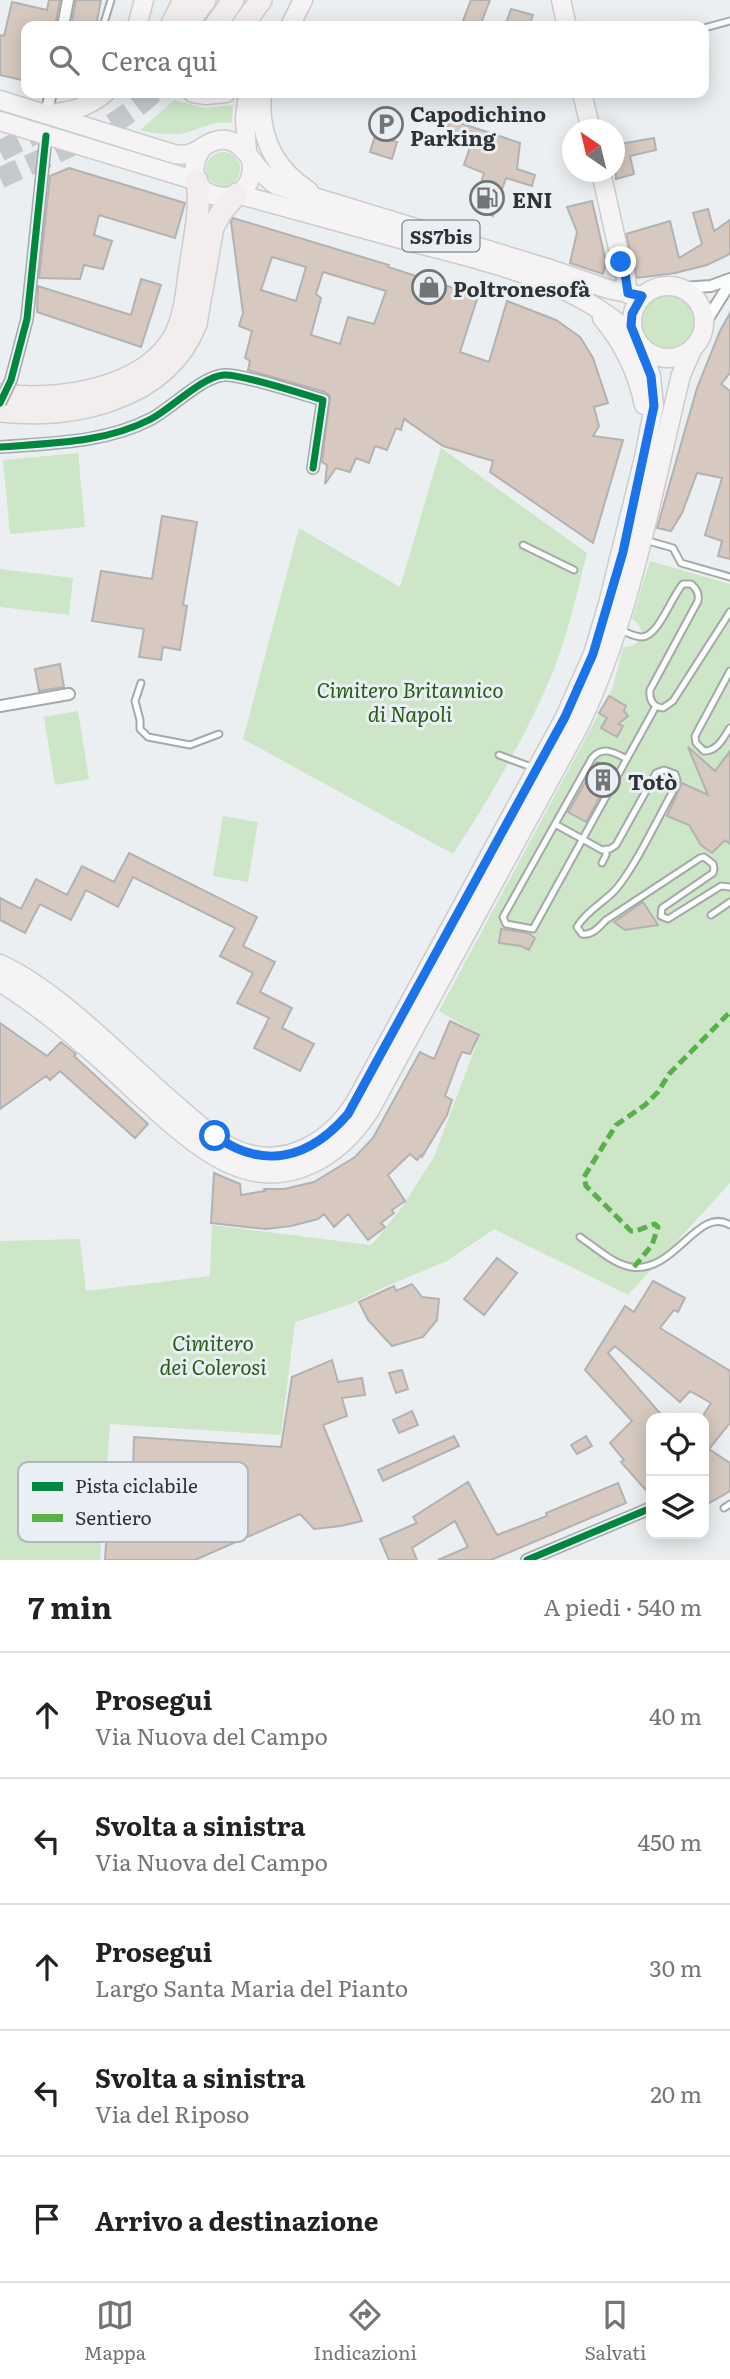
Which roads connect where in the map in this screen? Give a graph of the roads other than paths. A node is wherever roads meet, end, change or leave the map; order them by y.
1 (68, 0) edge
2 (111, 0) edge
3 (144, 0) edge
4 (184, 0) edge
5 (205, 0) edge
6 (233, 0) edge
7 (261, 0) edge
8 (303, 0) edge
9 (561, 0) edge
10 (64, 21) edge
11 (105, 21) edge
12 (138, 21) edge
13 (174, 21) edge
14 (188, 21) edge
15 (218, 21) edge
16 (246, 21) edge
17 (292, 21) edge
18 (566, 21) edge
19 (730, 21) edge
20 (709, 27) edge
21 (50, 98) edge
22 (97, 98) edge
23 (247, 98) edge
24 (262, 98) edge
25 (583, 98) edge
26 (0, 100) edge
27 (46, 114) junction
28 (588, 119) edge
29 (0, 121) edge
30 (46, 136) junction
31 (200, 151) junction
32 (249, 156) junction
33 (197, 181) junction
34 (603, 182) edge
35 (237, 194) junction
36 (321, 199) junction
37 (621, 262) junction
38 (730, 281) edge
39 (682, 288) junction
40 (608, 289) junction
41 (635, 295) junction
42 (588, 302) junction
43 (705, 323) junction
44 (637, 342) junction
45 (692, 350) junction
46 (5, 387) edge
47 (0, 403) edge
48 (0, 411) edge
49 (648, 434) junction
50 (0, 447) edge
51 (313, 468) dead end
52 (642, 540) junction
53 (523, 545) dead end
54 (575, 570) dead end
55 (730, 577) edge
56 (730, 612) edge
57 (617, 629) junction
58 (730, 671) edge
59 (141, 683) dead end
60 (69, 694) dead end
61 (0, 706) edge
62 (656, 706) junction
63 (730, 728) edge
64 (219, 734) dead end
65 (499, 755) dead end
66 (628, 759) junction
67 (537, 769) junction
68 (555, 824) junction
69 (583, 839) junction
70 (606, 849) junction
71 (602, 863) dead end
72 (730, 887) edge
73 (730, 902) edge
74 (711, 915) dead end
75 (0, 964) edge
76 (0, 982) edge
77 (730, 1225) edge
78 (580, 1237) dead end
79 (646, 1510) edge
80 (527, 1560) edge

1 - 10 street
2 - 11 lane
3 - 12 main road
4 - 13 highway
5 - 14 highway
6 - 15 highway
7 - 16 highway
8 - 17 main road
9 - 18 main road
19 - 20 lane
21 - 27 street
22 - 27 main road
23 - 32 main road
24 - 36 main road
25 - 28 main road
26 - 27 main road, SS7bis
27 - 31 main road, SS7bis
29 - 30 main road, SS7bis
30 - 33 main road, SS7bis
30 - 46 street
31 - 32 main road, SS7bis
31 - 33 main road
32 - 35 main road
32 - 36 main road, SS7bis
33 - 35 main road, SS7bis
33 - 46 highway
34 - 37 main road
35 - 42 main road, SS7bis
35 - 48 highway
36 - 40 main road, SS7bis
37 - 40 main road
37 - 41 main road
38 - 39 street
38 - 43 street
39 - 41 main road
39 - 43 main road
40 - 41 main road, SS7bis
41 - 44 main road
42 - 44 main road
42 - 49 main road
43 - 45 main road
44 - 45 main road
44 - 49 main road
45 - 52 main road
46 - 47 street, bridge
49 - 67 main road
50 - 51 street
52 - 55 lane
52 - 57 main road
53 - 54 lane
56 - 62 lane
57 - 62 lane
57 - 76 main road
58 - 63 lane
59 - 64 lane
60 - 61 street
62 - 66 lane
65 - 67 lane
66 - 68 lane
66 - 69 lane
67 - 75 main road
68 - 69 lane
68 - 69 lane
69 - 70 lane
70 - 71 lane
70 - 72 lane
73 - 74 lane
77 - 78 lane
79 - 80 street

